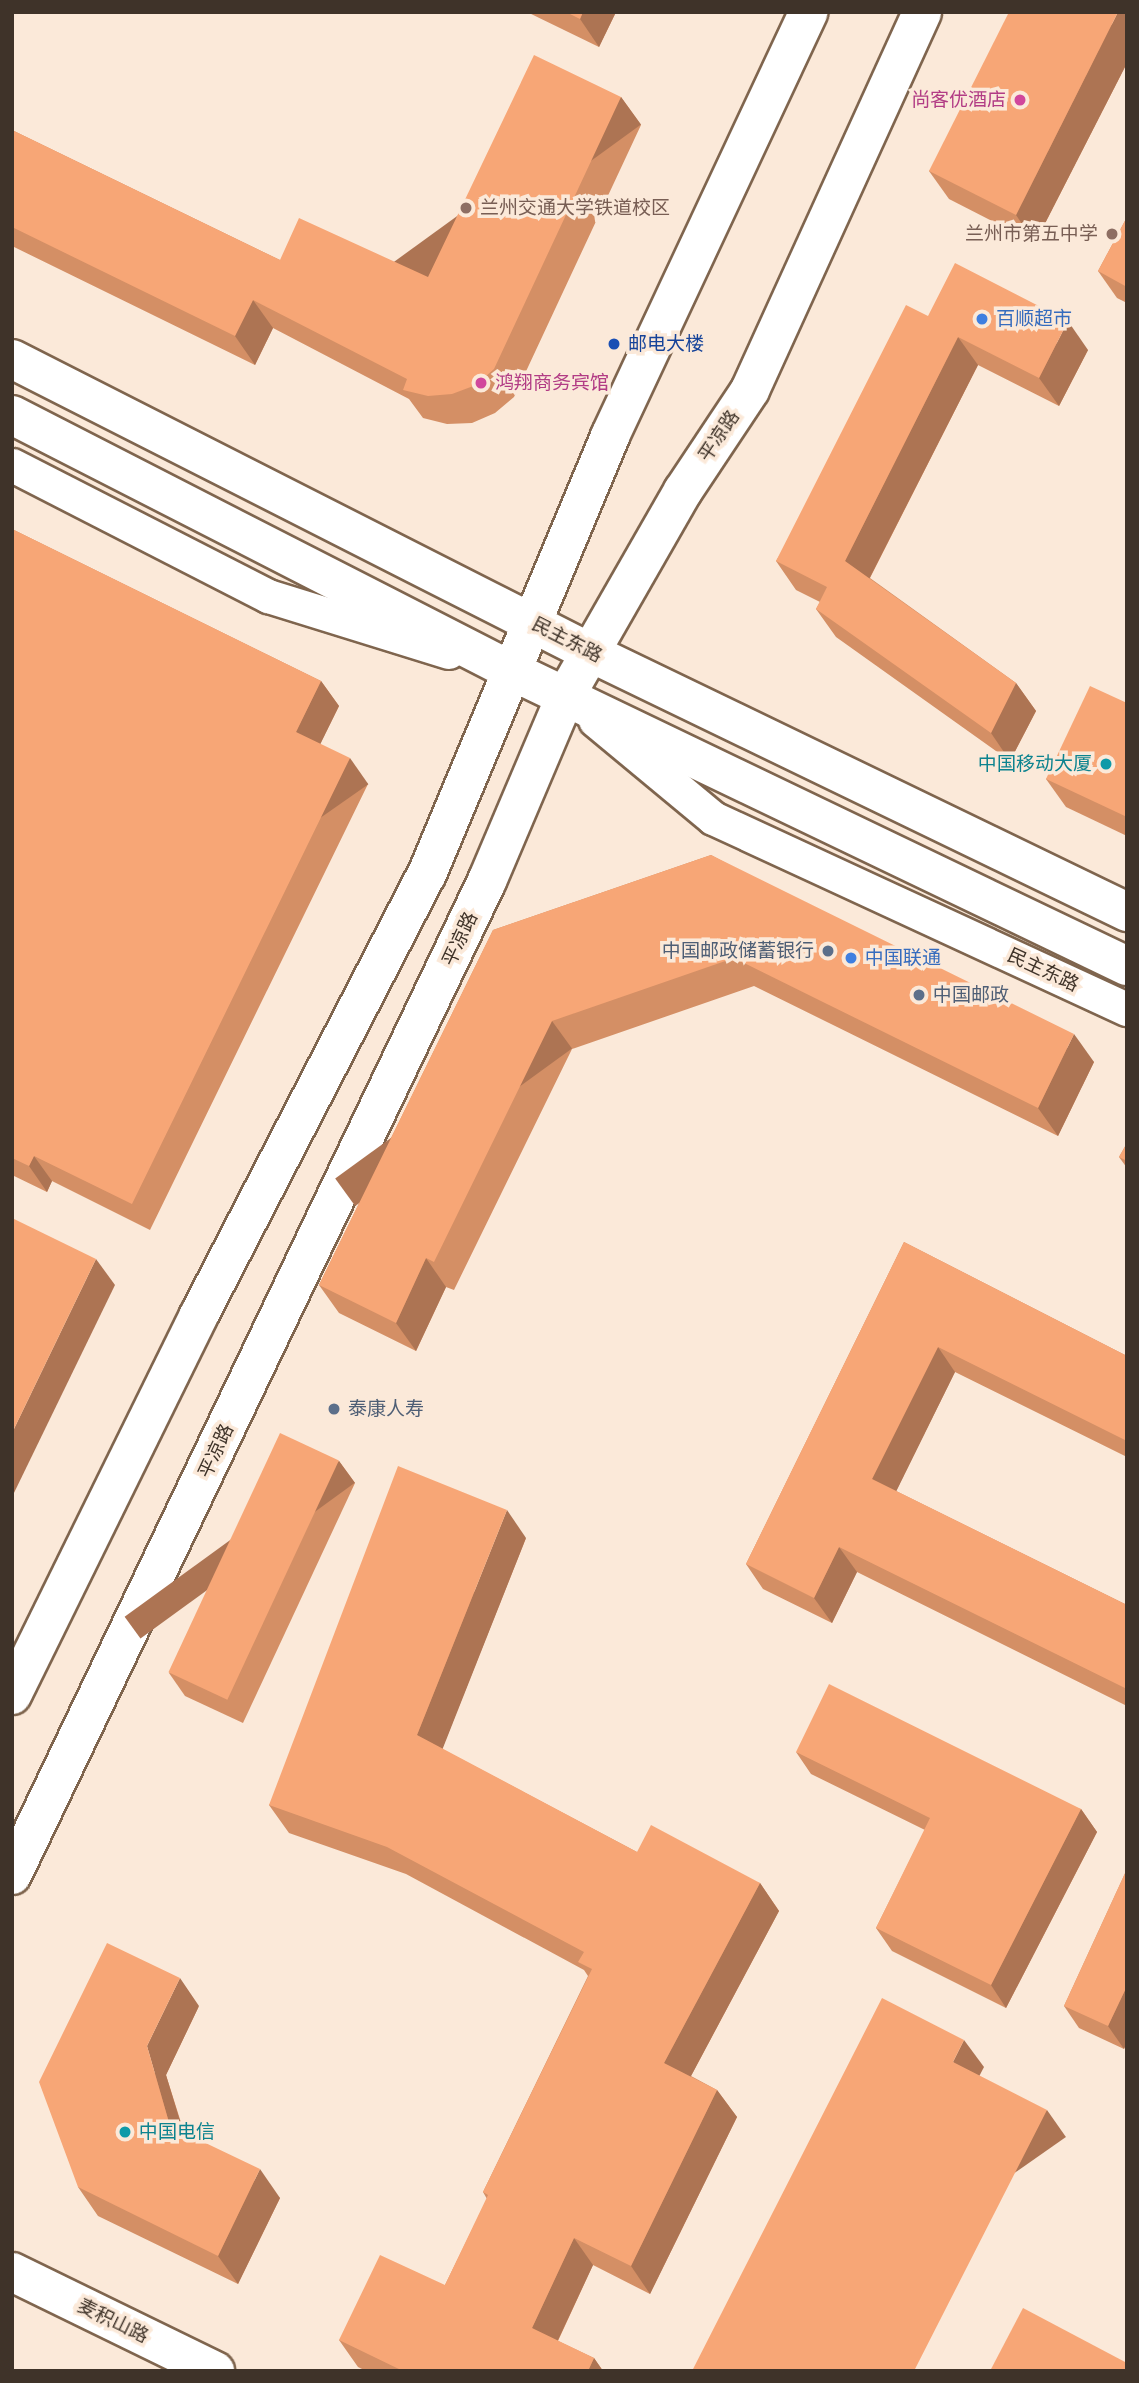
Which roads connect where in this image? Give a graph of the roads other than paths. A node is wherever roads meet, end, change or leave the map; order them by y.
1 (809, 12) edge
2 (922, 12) edge
3 (12, 359) edge
4 (12, 415) edge
5 (12, 465) edge
6 (531, 621) junction
7 (589, 652) junction
8 (512, 671) junction
9 (566, 695) junction
10 (1127, 912) edge
11 (1127, 966) edge
12 (1127, 1009) edge
13 (12, 1695) edge
14 (12, 1875) edge
15 (12, 2272) edge
16 (215, 2371) edge

1 - 6 street
2 - 7 street, 平凉路
3 - 6 street, 民主东路
4 - 8 street, 民主东路
5 - 8 street, 民主东路
6 - 7 street, 民主东路
6 - 8 street
7 - 9 street, 平凉路
7 - 10 street, 民主东路
8 - 9 street, 民主东路
8 - 13 street
9 - 11 street, 民主东路
9 - 12 street, 民主东路
9 - 14 street, 平凉路
15 - 16 street, 麦积山路

